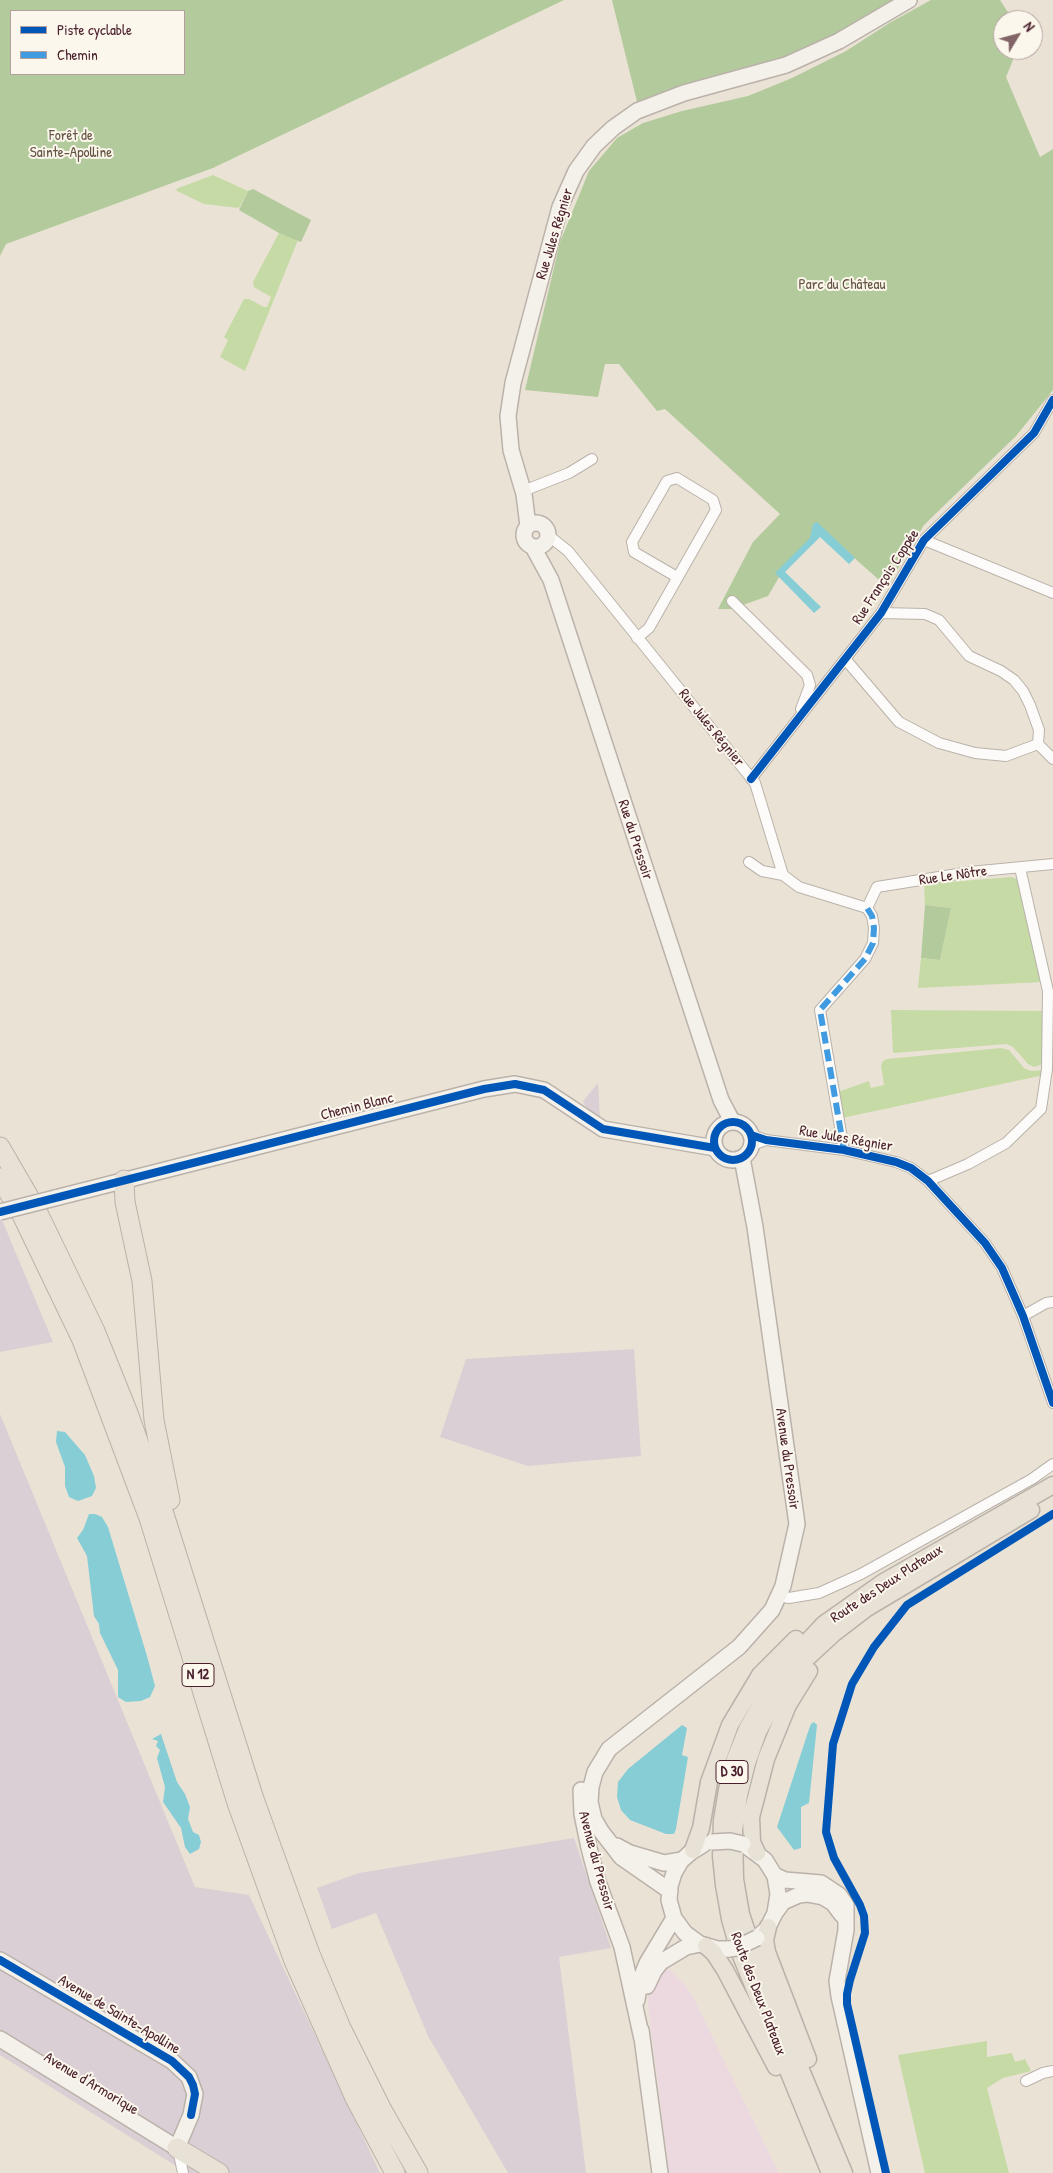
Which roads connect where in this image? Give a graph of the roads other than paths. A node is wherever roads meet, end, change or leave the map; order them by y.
1 (909, 0) edge
2 (1053, 400) edge
3 (592, 459) dead end
4 (524, 493) junction
5 (533, 524) junction
6 (924, 540) junction
7 (542, 542) junction
8 (676, 577) junction
9 (1053, 593) edge
10 (732, 601) dead end
11 (881, 612) junction
12 (637, 638) junction
13 (846, 660) junction
14 (798, 718) junction
15 (1038, 744) junction
16 (1053, 759) edge
17 (752, 779) junction
18 (749, 862) dead end
19 (1053, 864) edge
20 (1020, 868) junction
21 (783, 875) junction
22 (867, 908) junction
23 (720, 1133) junction
24 (756, 1140) junction
25 (0, 1147) edge
26 (844, 1150) junction
27 (736, 1159) junction
28 (0, 1178) edge
29 (124, 1180) junction
30 (928, 1181) junction
31 (0, 1212) edge
32 (1053, 1302) edge
33 (1023, 1316) junction
34 (1053, 1402) edge
35 (1053, 1464) edge
36 (1053, 1485) edge
37 (1053, 1498) edge
38 (972, 1544) junction
39 (180, 1566) junction
40 (882, 1583) junction
41 (781, 1590) junction
42 (677, 1695) junction
43 (610, 1842) junction
44 (757, 1853) junction
45 (687, 1855) junction
46 (774, 1875) junction
47 (670, 1891) junction
48 (674, 1918) junction
49 (846, 1920) junction
50 (767, 1926) junction
51 (703, 1945) junction
52 (0, 1960) edge
53 (0, 2030) edge
54 (0, 2039) edge
55 (642, 2040) junction
56 (1053, 2071) edge
57 (1026, 2081) dead end
58 (382, 2110) junction
59 (179, 2144) junction
60 (184, 2173) edge
61 (219, 2173) edge
62 (394, 2173) edge
63 (418, 2173) edge
64 (429, 2173) edge
65 (660, 2173) edge
66 (666, 2173) edge
67 (824, 2173) edge
68 (830, 2173) edge
69 (844, 2173) edge
70 (851, 2173) edge
71 (879, 2173) edge

1 - 4 street, Rue Jules Régnier
2 - 6 street, Rue François Coppée
3 - 4 street
4 - 5 street
5 - 7 street
5 - 7 street, Rue du Pressoir
6 - 9 street
6 - 11 street, Rue François Coppée
7 - 12 street, Rue Jules Régnier
7 - 23 street, Rue du Pressoir
8 - 8 street
8 - 12 street
10 - 14 street
11 - 13 street, Rue François Coppée
11 - 15 street
12 - 17 street, Rue Jules Régnier
13 - 14 street, Rue François Coppée
13 - 15 street
14 - 17 street, Rue François Coppée
15 - 16 street
17 - 21 street, Rue Jules Régnier
18 - 21 street
19 - 20 street, Rue Le Nôtre
20 - 22 street, Rue Le Nôtre
20 - 30 street
21 - 22 street
22 - 26 street, Rue Jules Régnier
23 - 24 street
23 - 27 street
23 - 29 street, Chemin Blanc
24 - 26 street, Rue Jules Régnier
24 - 27 street
25 - 39 highway, N 12
26 - 30 street, Rue Jules Régnier
27 - 41 street, Avenue du Pressoir
28 - 62 highway, N 12
29 - 31 street, Chemin Blanc, bridge
29 - 39 highway
30 - 33 street, Rue Jules Régnier
32 - 33 street
33 - 34 street, Rue Jules Régnier
35 - 41 street
36 - 40 main road, Route des Deux Plateaux / D 30
37 - 38 main road, Route des Deux Plateaux / D 30
38 - 44 main road
38 - 69 main road, Route des Deux Plateaux / D 30
39 - 58 highway, N 12
40 - 45 main road
40 - 68 main road, Route des Deux Plateaux / D 30
41 - 42 street, Avenue du Pressoir
42 - 43 street, Avenue du Pressoir
42 - 55 street, Avenue du Pressoir
43 - 45 street
43 - 47 street, Avenue du Pressoir
44 - 45 street, bridge
44 - 46 street
45 - 47 street
46 - 49 street
46 - 50 street
47 - 48 street
48 - 51 street
48 - 55 street
49 - 50 street
49 - 71 street
50 - 51 street, bridge
50 - 70 main road
51 - 66 street
51 - 67 main road
52 - 59 street, Avenue de Sainte-Apolline
53 - 59 street, Avenue d'Armorique
54 - 59 street, Avenue d'Armorique
55 - 65 street
56 - 57 street
58 - 63 highway, N 12
58 - 64 highway
59 - 60 street
59 - 61 highway

